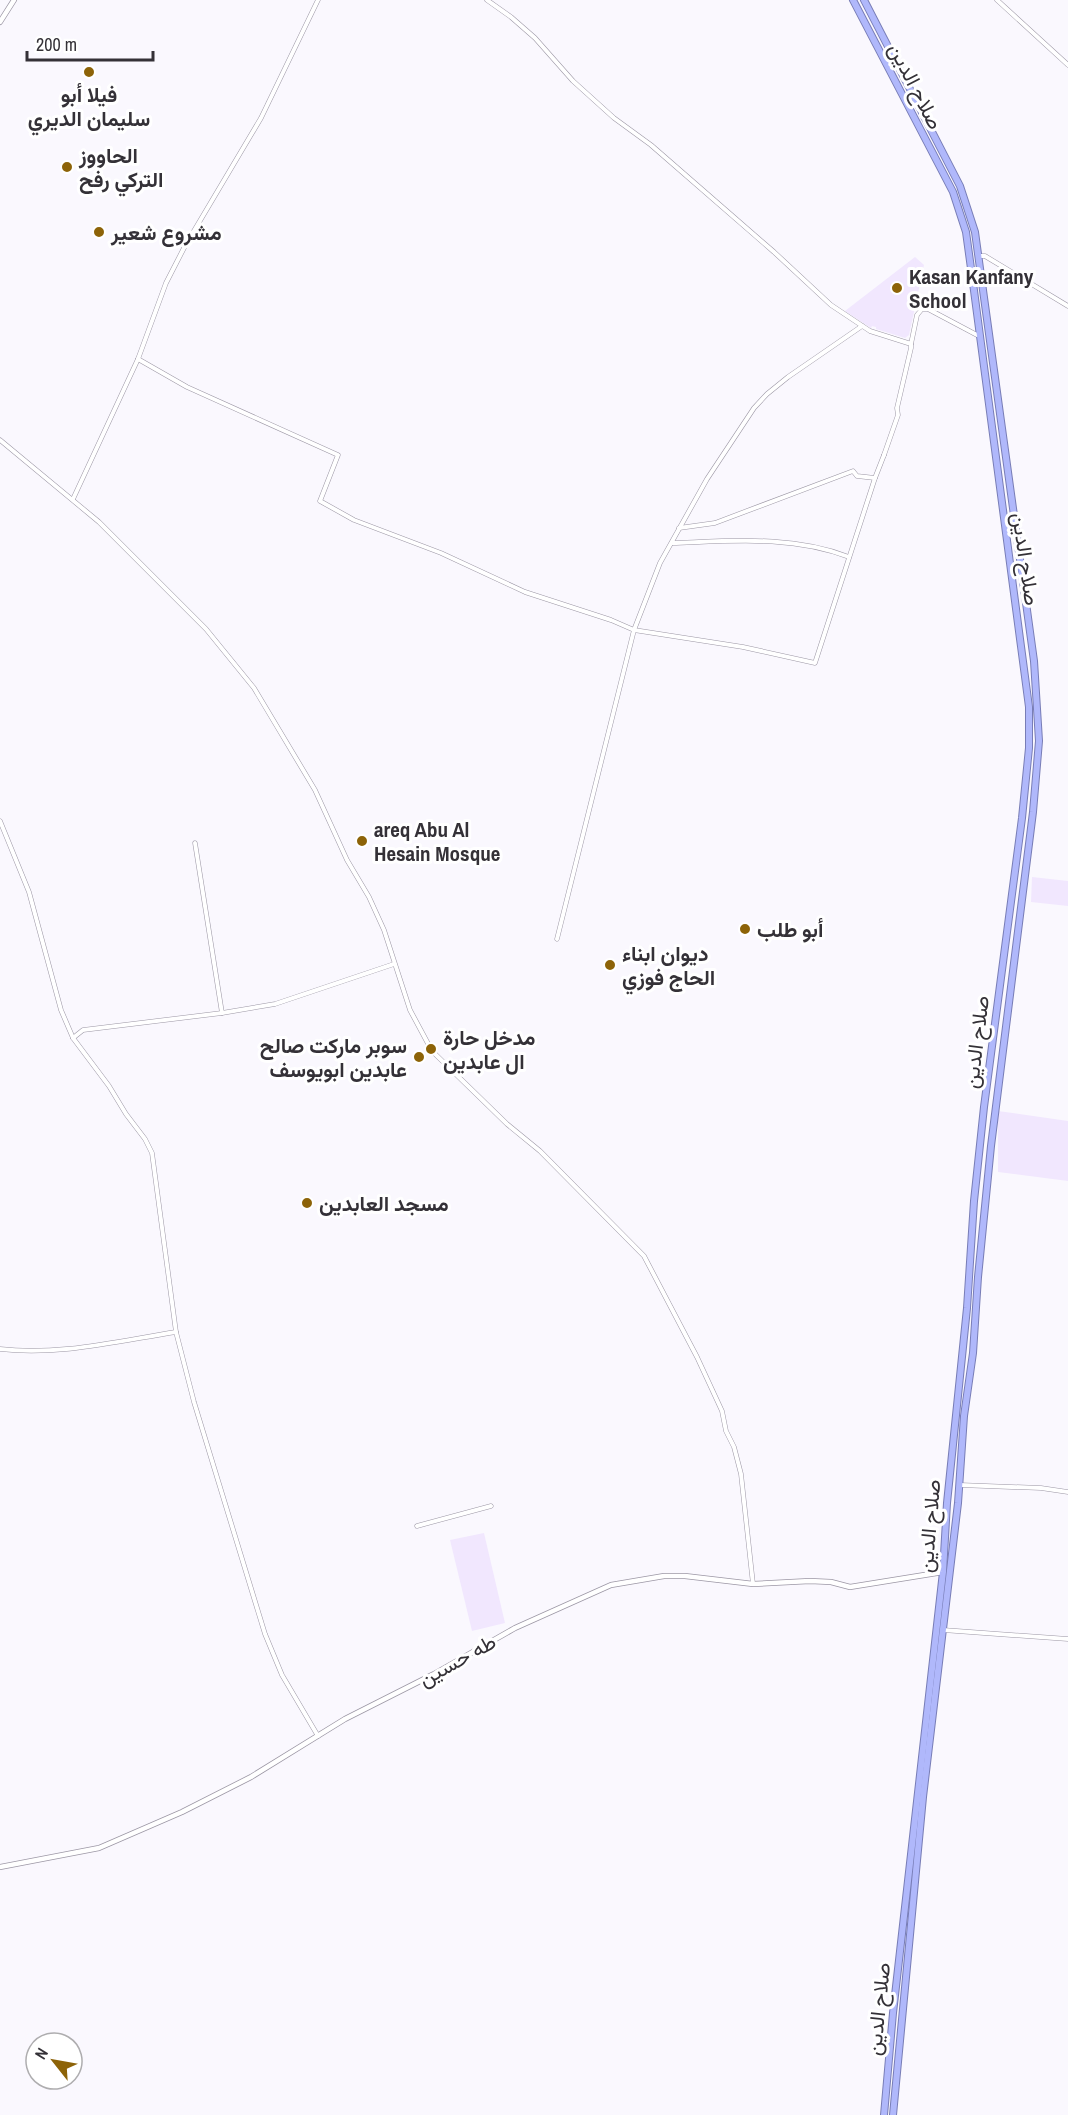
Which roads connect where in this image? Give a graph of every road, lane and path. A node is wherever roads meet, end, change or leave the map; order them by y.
1 (14, 0) edge
2 (318, 0) edge
3 (487, 0) edge
4 (853, 0) edge
5 (864, 0) edge
6 (997, 0) edge
7 (0, 22) edge
8 (1068, 64) edge
9 (979, 256) junction
10 (1068, 306) edge
11 (862, 326) junction
12 (977, 334) dead end
13 (911, 344) junction
14 (138, 359) junction
15 (0, 440) edge
16 (875, 478) junction
17 (1011, 493) junction
18 (1001, 494) junction
19 (73, 500) junction
20 (679, 528) junction
21 (671, 543) junction
22 (849, 557) junction
23 (633, 630) junction
24 (0, 821) edge
25 (195, 843) dead end
26 (557, 939) dead end
27 (394, 963) junction
28 (222, 1012) junction
29 (73, 1038) junction
30 (176, 1332) junction
31 (0, 1349) edge
32 (961, 1367) junction
33 (971, 1369) junction
34 (959, 1485) junction
35 (1068, 1492) edge
36 (491, 1506) dead end
37 (417, 1526) dead end
38 (943, 1572) junction
39 (753, 1584) junction
40 (943, 1630) junction
41 (1068, 1639) edge
42 (930, 1709) junction
43 (318, 1736) junction
44 (0, 1867) edge
45 (884, 2115) edge
46 (893, 2115) edge

1 - 7 street
2 - 14 street
3 - 11 street
4 - 18 highway, صلاح الدين
5 - 9 highway, صلاح الدين
6 - 8 street
9 - 10 street
9 - 17 highway, صلاح الدين
11 - 13 street
11 - 20 street
12 - 13 street
13 - 16 street
14 - 19 street
14 - 23 street
15 - 19 street
16 - 20 street
16 - 22 street
17 - 18 highway
17 - 33 highway, صلاح الدين
18 - 32 highway, صلاح الدين
19 - 27 street
20 - 21 street
21 - 22 street
21 - 23 street
22 - 23 street
23 - 26 street
24 - 29 street
25 - 28 street
27 - 28 street
27 - 39 street
28 - 29 street
29 - 30 street
30 - 31 street
30 - 43 street
32 - 33 highway
32 - 38 highway, صلاح الدين
33 - 34 highway, صلاح الدين
34 - 35 street
34 - 40 highway, صلاح الدين
36 - 37 street
38 - 39 street, طه حسين
38 - 42 highway, صلاح الدين
39 - 43 street, طه حسين
40 - 41 street
40 - 42 highway, صلاح الدين
42 - 45 highway, صلاح الدين
42 - 46 highway, صلاح الدين
43 - 44 street, طه حسين

